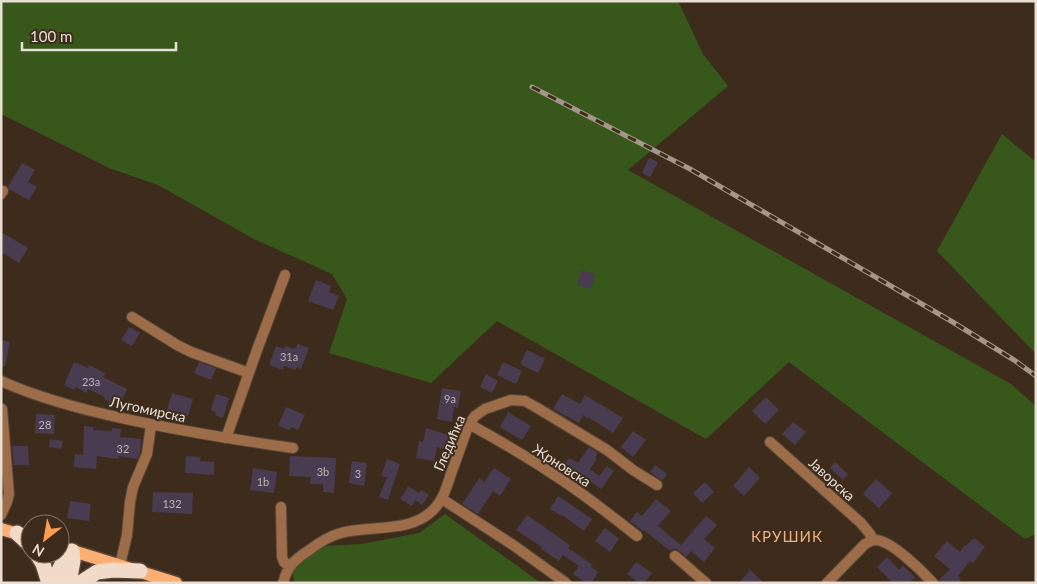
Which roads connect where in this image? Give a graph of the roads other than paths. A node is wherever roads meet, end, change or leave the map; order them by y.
1 (285, 275) dead end
2 (132, 317) dead end
3 (249, 373) junction
4 (1, 381) edge
5 (2, 409) edge
6 (151, 424) junction
7 (469, 424) junction
8 (226, 438) junction
9 (770, 442) dead end
10 (293, 448) dead end
11 (657, 485) dead end
12 (442, 499) junction
13 (281, 507) dead end
14 (1, 515) edge
15 (1, 529) edge
16 (20, 535) edge
17 (637, 536) dead end
18 (872, 540) junction
19 (70, 550) edge
20 (70, 556) edge
21 (675, 556) dead end
22 (43, 564) edge
23 (62, 564) edge
24 (120, 566) junction
25 (289, 566) junction
26 (140, 571) junction
27 (51, 583) edge
28 (69, 583) edge
29 (80, 583) edge
30 (176, 583) edge
31 (283, 583) edge
32 (566, 583) edge
33 (706, 583) edge
34 (827, 583) edge
35 (933, 583) edge

1 - 3 street
2 - 3 street
3 - 8 street
4 - 6 street, Лугомирска
5 - 14 street
6 - 8 street, Лугомирска
6 - 24 street
7 - 11 street, Гледићка
7 - 12 street, Гледићка
7 - 17 street, Жрновска
8 - 10 street, Лугомирска
9 - 18 street, Јаворска
12 - 25 street, Гледићка
12 - 32 street
13 - 25 street
15 - 16 main road
18 - 34 street
18 - 35 street
19 - 24 main road
20 - 28 highway
21 - 33 street
22 - 27 highway
23 - 27 highway
24 - 26 main road
25 - 31 street
26 - 29 highway
26 - 30 main road

